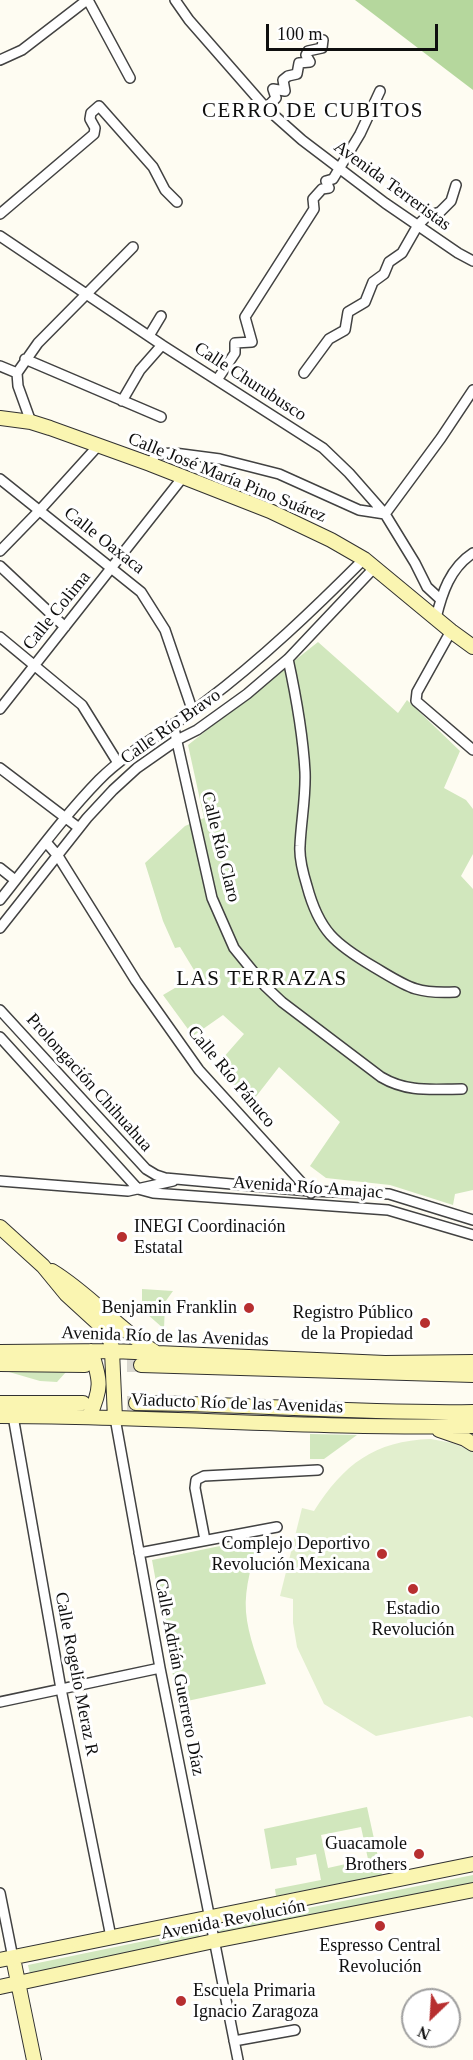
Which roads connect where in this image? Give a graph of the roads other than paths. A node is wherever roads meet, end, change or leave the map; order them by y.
1 (88, 0) edge
2 (175, 0) edge
3 (323, 40) dead end
4 (0, 60) edge
5 (130, 78) dead end
6 (380, 91) dead end
7 (266, 108) junction
8 (339, 168) junction
9 (456, 185) dead end
10 (177, 202) dead end
11 (0, 214) edge
12 (418, 225) junction
13 (0, 236) edge
14 (133, 247) dead end
15 (473, 261) edge
16 (85, 294) junction
17 (161, 316) dead end
18 (149, 336) junction
19 (162, 345) junction
20 (25, 359) junction
21 (0, 366) edge
22 (17, 373) junction
23 (304, 373) dead end
24 (216, 380) junction
25 (473, 390) edge
26 (122, 402) junction
27 (161, 417) dead end
28 (0, 418) edge
29 (31, 422) junction
30 (97, 447) junction
31 (150, 464) junction
32 (183, 477) junction
33 (0, 479) edge
34 (39, 511) junction
35 (385, 514) junction
36 (0, 551) edge
37 (473, 553) edge
38 (370, 563) junction
39 (0, 566) edge
40 (112, 569) junction
41 (441, 599) junction
42 (436, 618) junction
43 (65, 627) junction
44 (451, 632) junction
45 (0, 637) edge
46 (473, 647) edge
47 (288, 659) junction
48 (35, 666) junction
49 (0, 709) edge
50 (193, 712) junction
51 (173, 724) junction
52 (177, 740) junction
53 (473, 750) edge
54 (118, 763) junction
55 (0, 768) edge
56 (66, 818) junction
57 (79, 828) junction
58 (46, 842) junction
59 (58, 856) junction
60 (0, 868) edge
61 (15, 880) junction
62 (0, 900) edge
63 (0, 928) edge
64 (455, 992) dead end
65 (0, 1010) edge
66 (0, 1037) edge
67 (462, 1089) dead end
68 (156, 1176) joint
69 (180, 1179) junction
70 (0, 1180) edge
71 (138, 1188) junction
72 (309, 1191) junction
73 (323, 1205) junction
74 (473, 1223) edge
75 (0, 1227) edge
76 (473, 1235) edge
77 (43, 1266) junction
78 (91, 1351) junction
79 (112, 1351) junction
80 (0, 1352) edge
81 (156, 1353) junction
82 (290, 1359) junction
83 (0, 1364) edge
84 (85, 1365) tunnel mouth
85 (141, 1365) tunnel mouth
86 (472, 1365) edge
87 (261, 1370) junction
88 (323, 1372) junction
89 (0, 1403) edge
90 (83, 1403) tunnel mouth
91 (136, 1403) tunnel mouth
92 (268, 1408) junction
93 (319, 1410) junction
94 (473, 1413) edge
95 (7, 1416) edge
96 (89, 1418) junction
97 (115, 1418) junction
98 (297, 1423) junction
99 (473, 1426) edge
100 (432, 1427) junction
101 (473, 1444) edge
102 (318, 1470) dead end
103 (278, 1527) dead end
104 (205, 1540) junction
105 (139, 1553) junction
106 (160, 1668) junction
107 (61, 1689) junction
108 (0, 1702) edge
109 (473, 1864) edge
110 (473, 1890) edge
111 (0, 1893) edge
112 (209, 1917) junction
113 (111, 1937) junction
114 (214, 1941) junction
115 (6, 1959) edge
116 (18, 1983) junction
117 (0, 1987) edge
118 (295, 2030) dead end
119 (234, 2041) junction
120 (34, 2060) edge
121 (238, 2060) edge

1 - 4 street
1 - 5 street
2 - 7 street, Avenida Terreristas
3 - 7 street
6 - 8 street
7 - 8 street, Avenida Terreristas
8 - 12 street, Avenida Terreristas
8 - 24 street
9 - 12 street
10 - 11 street
12 - 15 street, Avenida Terreristas
12 - 23 street
13 - 16 street, Calle Churubusco
14 - 16 street
16 - 18 street, Calle Churubusco
16 - 20 street
17 - 18 street
18 - 19 street, Calle Churubusco
19 - 24 street, Calle Churubusco
19 - 26 street
20 - 22 street
20 - 26 street
21 - 22 street
22 - 29 street
24 - 35 street, Calle Churubusco
25 - 35 street
26 - 27 street
28 - 29 main road, Calle José María Pino Suárez
29 - 30 main road, Calle José María Pino Suárez
30 - 31 main road, Calle José María Pino Suárez
30 - 34 street
31 - 32 main road, Calle José María Pino Suárez
31 - 35 street
32 - 38 main road, Calle José María Pino Suárez
32 - 40 street, Calle Colima
33 - 34 street, Calle Oaxaca
34 - 36 street
34 - 40 street, Calle Oaxaca
35 - 41 street, Calle Churubusco
37 - 41 street
38 - 42 main road, Calle José María Pino Suárez
38 - 47 street, Calle Río Bravo
38 - 50 street, Calle Río Bravo
39 - 43 street
40 - 43 street, Calle Colima
40 - 50 street, Calle Oaxaca
41 - 42 street
42 - 44 main road, Calle José María Pino Suárez
43 - 48 street, Calle Colima
44 - 46 main road, Calle José María Pino Suárez
44 - 53 street
45 - 48 street
47 - 52 street, Calle Río Bravo
47 - 64 street
48 - 49 street, Calle Colima
48 - 54 street
50 - 51 street, Calle Río Bravo
51 - 52 street, Calle Río Claro
51 - 54 street, Calle Río Bravo
52 - 57 street, Calle Río Bravo
52 - 67 street, Calle Río Claro
54 - 56 street, Calle Río Bravo
55 - 56 street
56 - 57 street
56 - 58 street, Calle Río Bravo
57 - 59 street, Calle Río Bravo
58 - 59 street, Calle Río Pánuco
58 - 61 street, Calle Río Bravo
59 - 63 street, Calle Río Bravo
59 - 72 street, Calle Río Pánuco
60 - 61 street
61 - 62 street, Calle Río Bravo
65 - 68 street, Prolongación Chihuahua
66 - 71 street, Prolongación Chihuahua
68 - 69 street, Avenida Río Amajac
69 - 71 street, Avenida Río Amajac
69 - 72 street, Avenida Río Amajac
70 - 71 street, Avenida Río Amajac
71 - 73 street, Avenida Río Amajac
72 - 73 street, Calle Río Pánuco
72 - 74 street, Avenida Río Amajac
73 - 76 street, Avenida Río Amajac
75 - 77 main road
77 - 79 main road
77 - 81 main road
78 - 79 main road, Avenida Río de las Avenidas
78 - 80 main road, Avenida Río de las Avenidas
78 - 96 main road
79 - 81 main road, Avenida Río de las Avenidas
79 - 97 main road
81 - 82 main road, Avenida Río de las Avenidas
82 - 86 main road, Avenida Río de las Avenidas
82 - 87 main road
82 - 88 main road
83 - 84 main road
85 - 87 main road, Viaducto Río de las Avenidas
86 - 88 main road, Viaducto Río de las Avenidas
87 - 88 main road, Viaducto Río de las Avenidas
89 - 90 main road
91 - 92 main road, Viaducto Río de las Avenidas
92 - 93 main road, Viaducto Río de las Avenidas
92 - 98 main road
93 - 94 main road, Viaducto Río de las Avenidas
93 - 98 main road
95 - 96 main road, Viaducto Río de las Avenidas
95 - 107 street, Calle Rogelio Meraz R
96 - 97 main road, Viaducto Río de las Avenidas
97 - 98 main road, Viaducto Río de las Avenidas
97 - 105 street, Calle Adrián Guerrero Díaz
98 - 100 main road, Viaducto Río de las Avenidas
99 - 100 main road, Viaducto Río de las Avenidas
100 - 101 main road
102 - 104 street
103 - 104 street
104 - 105 street
105 - 106 street, Calle Adrián Guerrero Díaz
106 - 107 street
106 - 112 street, Calle Adrián Guerrero Díaz
107 - 108 street
107 - 113 street, Calle Rogelio Meraz R
109 - 112 main road, Avenida Revolución
110 - 114 main road, Avenida Revolución
111 - 115 street
112 - 113 main road, Avenida Revolución
112 - 114 street, Calle Adrián Guerrero Díaz
113 - 115 main road, Avenida Revolución
114 - 116 main road, Avenida Revolución
114 - 119 street, Calle Adrián Guerrero Díaz
115 - 116 main road
116 - 117 main road, Avenida Revolución
116 - 120 main road
118 - 119 street
119 - 121 street, Calle Adrián Guerrero Díaz

